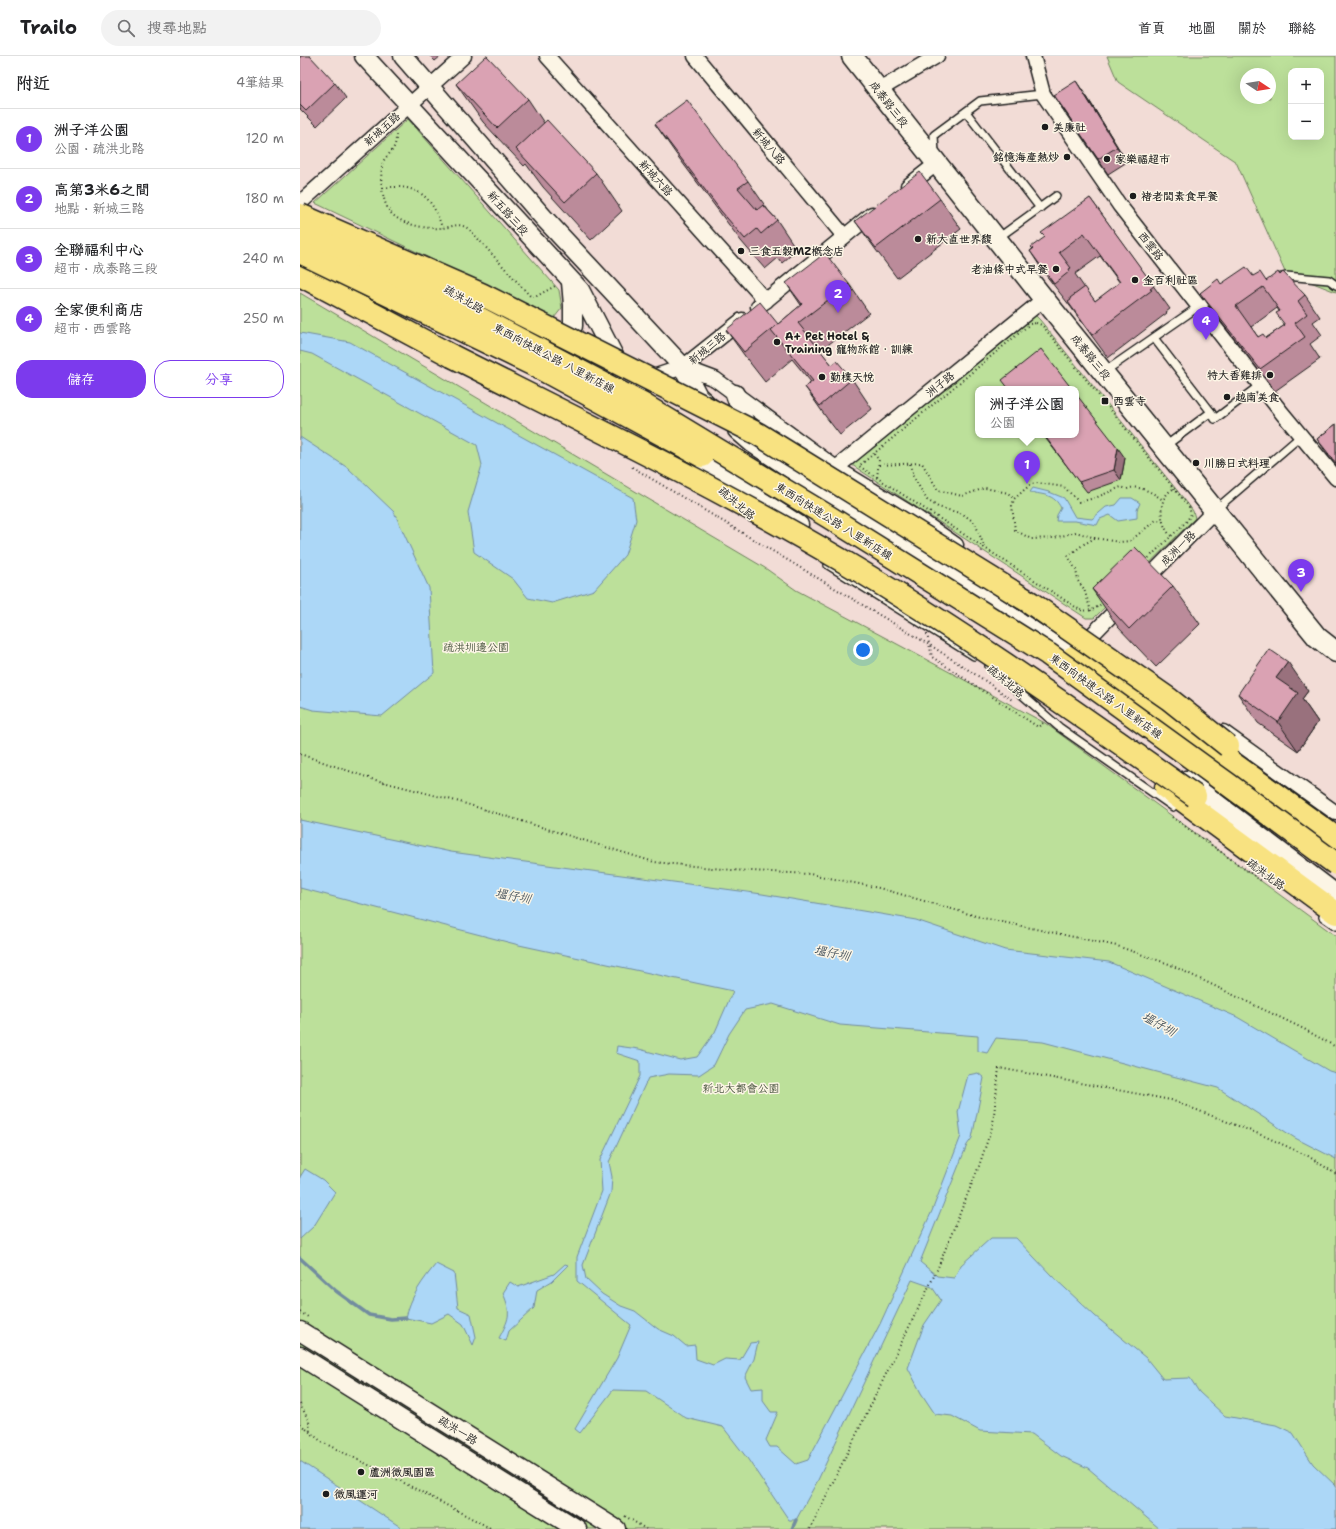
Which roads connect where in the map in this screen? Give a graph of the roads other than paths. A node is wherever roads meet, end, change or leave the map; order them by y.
1 (364, 56) edge
2 (402, 56) edge
3 (464, 56) edge
4 (547, 56) edge
5 (695, 56) edge
6 (852, 56) edge
7 (937, 56) edge
8 (1033, 56) edge
9 (429, 87) junction
10 (879, 90) junction
11 (1043, 94) junction
12 (409, 104) junction
13 (966, 112) junction
14 (936, 164) junction
15 (899, 193) edge
16 (1056, 196) dead end
17 (300, 203) edge
18 (881, 207) edge
19 (1040, 208) junction
20 (300, 215) edge
21 (300, 231) edge
22 (844, 236) junction
23 (997, 239) junction
24 (300, 252) edge
25 (300, 275) edge
26 (1272, 279) edge
27 (563, 284) junction
28 (1336, 285) edge
29 (1223, 294) edge
30 (1044, 299) junction
31 (766, 301) junction
32 (1198, 307) junction
33 (1154, 338) junction
34 (543, 347) junction
35 (683, 367) junction
36 (1104, 372) junction
37 (629, 385) junction
38 (1260, 385) junction
39 (735, 394) junction
40 (1211, 412) junction
41 (1301, 436) junction
42 (752, 443) junction
43 (672, 444) junction
44 (1164, 447) junction
45 (836, 468) junction
46 (1336, 478) edge
47 (1215, 510) junction
48 (770, 528) dead end
49 (824, 562) dead end
50 (1090, 637) junction
51 (1336, 652) edge
52 (1073, 657) junction
53 (977, 658) dead end
54 (984, 662) dead end
55 (1022, 668) junction
56 (1188, 804) junction
57 (1336, 813) edge
58 (1336, 824) edge
59 (1336, 838) edge
60 (1336, 851) edge
61 (1336, 864) edge
62 (1336, 876) edge
63 (1336, 894) edge
64 (1336, 902) edge
65 (1327, 913) edge
66 (1336, 926) edge
67 (300, 1331) edge
68 (300, 1356) edge
69 (577, 1529) edge
70 (616, 1529) edge

1 - 12 street, 新五路三段
2 - 9 street, 新五路三段
3 - 9 street, 新城五路
4 - 31 street, 新城六路
5 - 22 street, 新城八路
6 - 10 main road, 成泰路三段
7 - 10 street
8 - 11 street, 西雲路
9 - 12 street, 新城五路
9 - 35 street, 新五路三段
10 - 14 main road, 成泰路三段
11 - 13 lane
11 - 32 street, 西雲路
12 - 17 street, 新城五路
12 - 27 street, 新五路三段
13 - 14 lane
13 - 19 lane
14 - 15 street
14 - 23 main road, 成泰路三段
16 - 19 lane
17 - 34 street, 疏洪北路
18 - 22 street, 新城三路
19 - 23 lane
20 - 58 highway, bridge
21 - 61 highway, 東西向快速公路 八里新店線, bridge
22 - 31 street, 新城三路
23 - 30 main road, 成泰路三段
24 - 62 highway, 東西向快速公路 八里新店線, bridge
25 - 56 highway, bridge
26 - 28 lane
27 - 34 street
27 - 37 street, 新五路三段
29 - 32 lane
30 - 36 main road, 成泰路三段
30 - 45 street, 洲子路
31 - 35 street, 新城三路
32 - 33 lane
32 - 38 street, 西雲路
33 - 36 lane
33 - 40 lane
34 - 37 street, 疏洪北路
35 - 37 street, 疏洪北路
35 - 39 street
35 - 42 street
36 - 44 main road, 成泰路三段
37 - 43 street, 疏洪北路
38 - 40 lane
38 - 41 street, 西雲路
39 - 42 street
39 - 45 street
40 - 44 lane
41 - 46 street, 西雲路
41 - 47 lane
42 - 52 street
43 - 48 lane, 疏洪北路
43 - 55 street, 疏洪北路
44 - 47 main road, 成泰路三段
45 - 50 street
47 - 50 street, 成洲一路
47 - 51 main road, 成泰路三段
49 - 53 lane, 疏洪北路
50 - 57 street
52 - 59 highway
52 - 60 street
54 - 56 lane, 疏洪北路
55 - 63 street, 疏洪北路
55 - 65 highway
56 - 64 highway
65 - 66 lane
67 - 70 street, 疏洪一路
68 - 69 street, 疏洪一路

